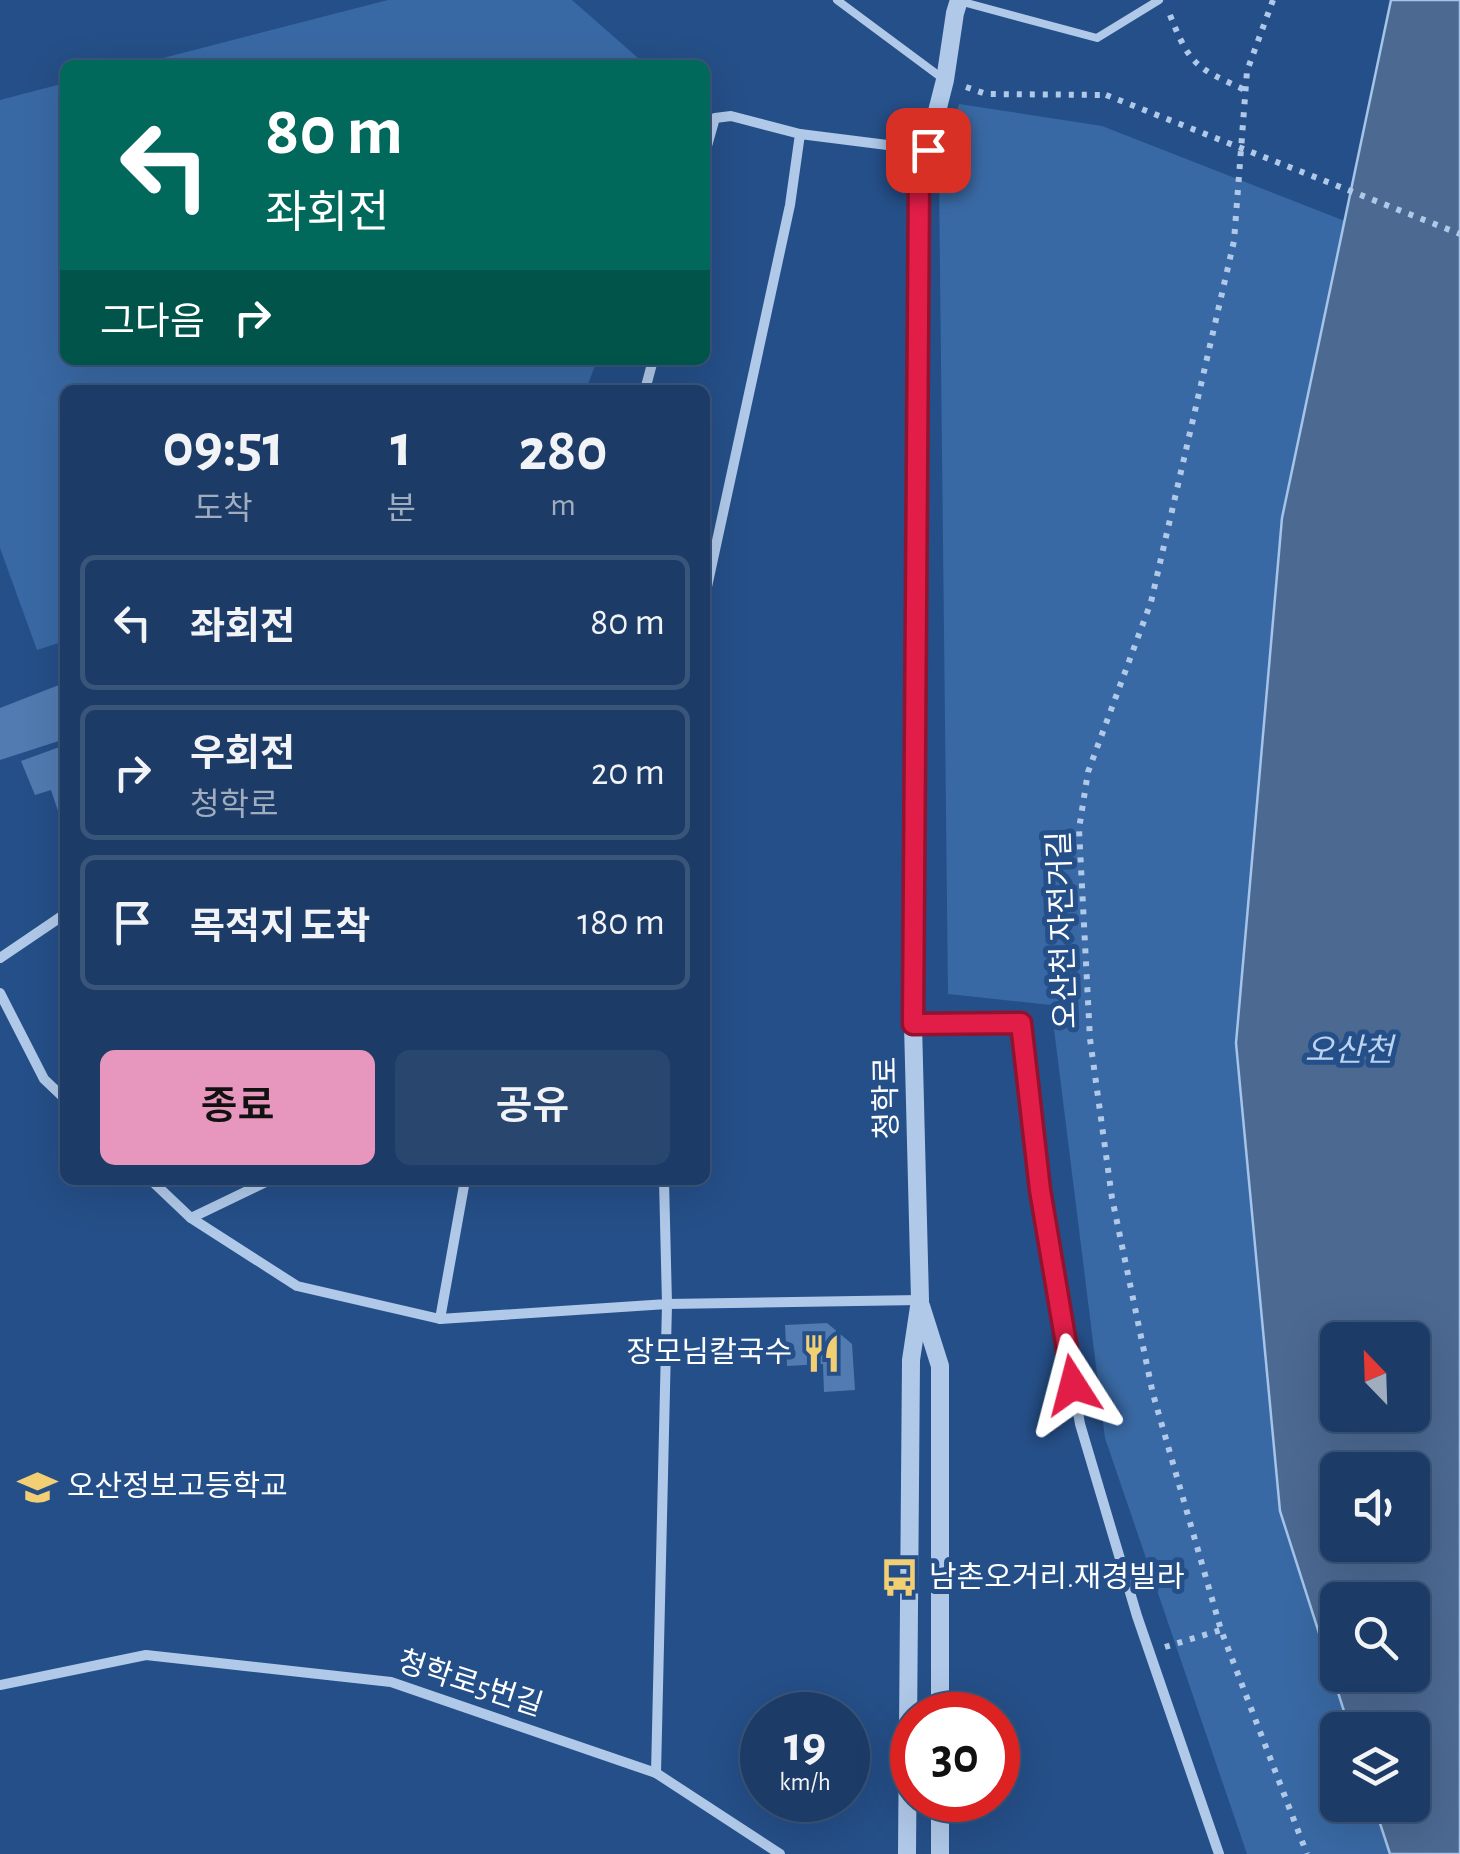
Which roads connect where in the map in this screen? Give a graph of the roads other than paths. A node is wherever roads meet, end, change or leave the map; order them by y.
1 (837, 0) edge
2 (1161, 0) edge
3 (958, 1) edge
4 (946, 80) junction
5 (800, 134) junction
6 (710, 137) edge
7 (928, 150) junction
8 (710, 573) edge
9 (60, 917) edge
10 (0, 958) edge
11 (0, 993) edge
12 (913, 1024) junction
13 (60, 1095) edge
14 (156, 1185) edge
15 (260, 1185) edge
16 (464, 1185) edge
17 (664, 1185) edge
18 (191, 1218) junction
19 (920, 1300) junction
20 (667, 1304) junction
21 (440, 1319) junction
22 (0, 1685) edge
23 (940, 1692) edge
24 (656, 1774) junction
25 (940, 1822) edge
26 (780, 1854) edge
27 (907, 1854) edge
28 (940, 1854) edge
29 (1218, 1854) edge

1 - 4 lane
2 - 3 lane
3 - 4 street, 청학로
4 - 7 street, 청학로
5 - 6 street
5 - 7 street
5 - 8 street
7 - 12 street, 청학로
9 - 10 street
11 - 13 street
12 - 19 street, 청학로
12 - 29 street
14 - 18 street
15 - 18 street
16 - 21 street
17 - 20 street
18 - 21 street
19 - 20 street
19 - 23 street, 청학로
19 - 27 street, 청학로
20 - 21 street
20 - 24 street
22 - 24 street, 청학로5번길
24 - 26 street, 청학로5번길
25 - 28 street

